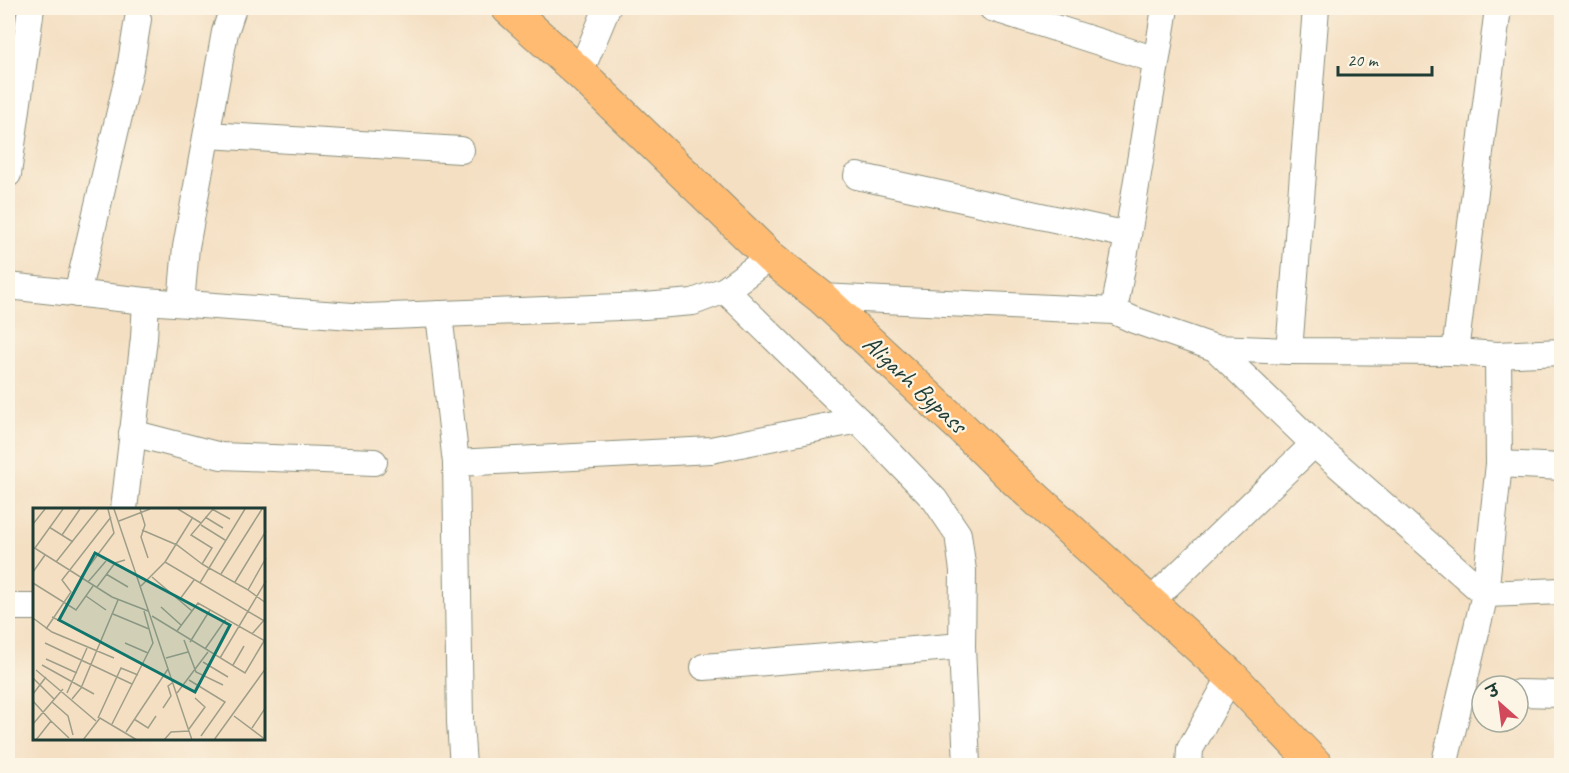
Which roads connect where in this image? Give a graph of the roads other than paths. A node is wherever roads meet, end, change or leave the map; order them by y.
1 (31, 8) edge
2 (233, 8) edge
3 (508, 8) edge
4 (608, 8) edge
5 (995, 8) edge
6 (1165, 8) edge
7 (1316, 8) edge
8 (1498, 8) edge
9 (138, 19) dead end
10 (1156, 60) junction
11 (579, 73) junction
12 (207, 135) junction
13 (461, 150) dead end
14 (8, 174) edge
15 (857, 176) dead end
16 (1128, 235) junction
17 (763, 262) junction
18 (8, 286) edge
19 (730, 287) junction
20 (78, 294) junction
21 (821, 297) junction
22 (146, 301) junction
23 (181, 303) junction
24 (1114, 310) junction
25 (439, 314) junction
26 (1215, 348) junction
27 (1289, 351) junction
28 (1455, 352) junction
29 (1562, 352) edge
30 (1498, 355) junction
31 (858, 420) junction
32 (132, 433) junction
33 (1314, 444) junction
34 (374, 462) dead end
35 (456, 463) junction
36 (1499, 464) junction
37 (1562, 467) edge
38 (124, 508) edge
39 (1562, 591) edge
40 (1485, 594) junction
41 (1149, 603) junction
42 (8, 607) edge
43 (33, 607) edge
44 (962, 646) junction
45 (705, 667) dead end
46 (1474, 674) edge
47 (1231, 676) junction
48 (1530, 693) edge
49 (1562, 694) edge
50 (1470, 697) edge
51 (463, 765) edge
52 (967, 765) edge
53 (1189, 765) edge
54 (1317, 765) edge
55 (1444, 765) edge

1 - 14 street
2 - 12 street
3 - 11 highway, Aligarh Bypass
4 - 11 street
5 - 10 street
6 - 10 street
7 - 27 street
8 - 28 street
9 - 20 street
10 - 16 street
11 - 17 highway, Aligarh Bypass
12 - 13 street
12 - 23 street
15 - 16 street
16 - 24 street
17 - 19 street
17 - 21 highway, Aligarh Bypass
18 - 20 street
19 - 25 street
19 - 31 street
20 - 22 street
21 - 24 street
21 - 41 highway, Aligarh Bypass
22 - 23 street
22 - 32 street
23 - 25 street
24 - 26 street
25 - 35 street
26 - 27 street
26 - 33 street
27 - 28 street
28 - 30 street
29 - 30 street
30 - 36 street
31 - 35 street
31 - 44 street
32 - 34 street
32 - 38 street
33 - 40 street
33 - 41 street
35 - 51 street
36 - 37 street
36 - 40 street
39 - 40 street
40 - 46 street
41 - 47 highway, Aligarh Bypass
42 - 43 street
44 - 45 street
44 - 52 street
47 - 53 street
47 - 54 highway, Aligarh Bypass
48 - 49 street
50 - 55 street

